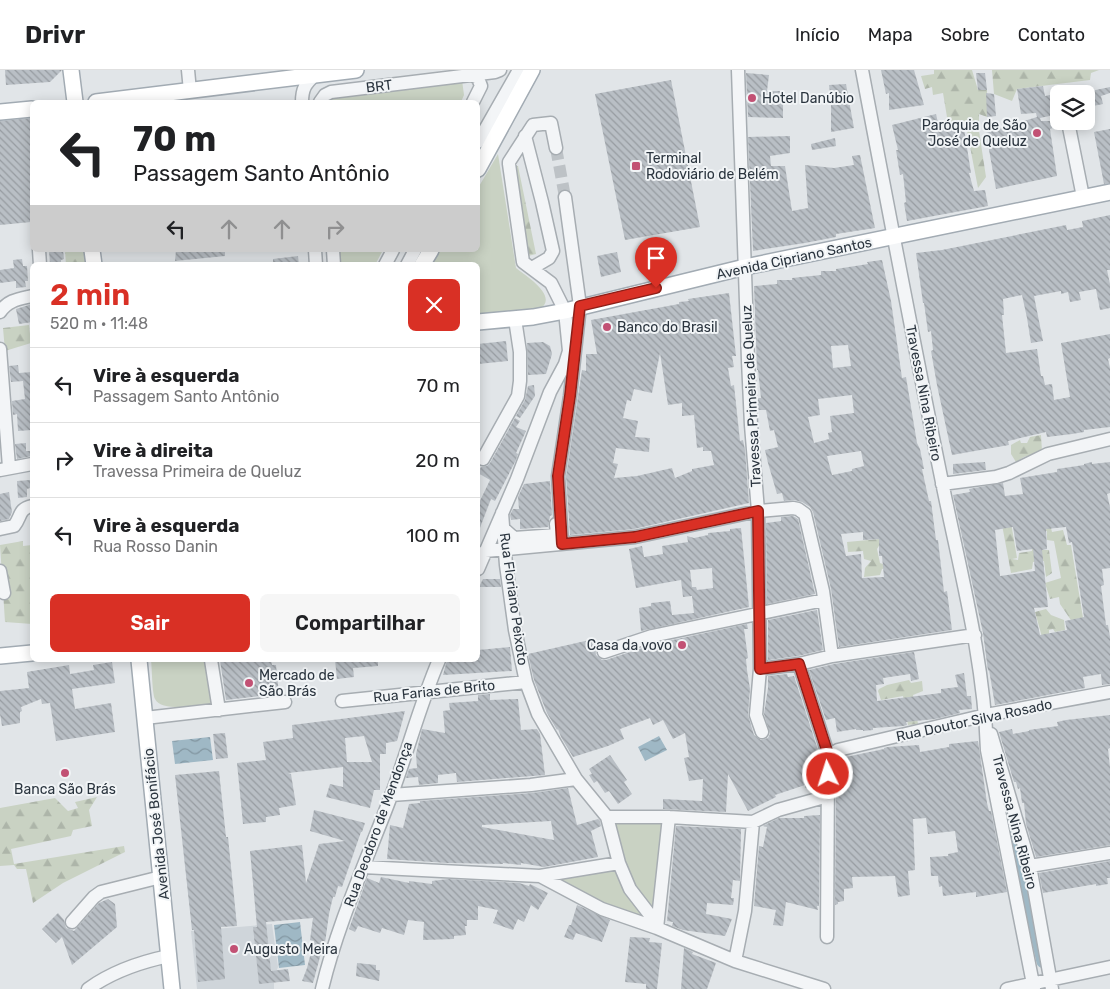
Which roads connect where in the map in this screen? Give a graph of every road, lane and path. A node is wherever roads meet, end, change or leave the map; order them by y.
1 (72, 70) edge
2 (188, 70) edge
3 (350, 70) edge
4 (500, 70) edge
5 (519, 70) edge
6 (532, 70) edge
7 (738, 70) edge
8 (862, 70) edge
9 (314, 75) junction
10 (472, 75) junction
11 (190, 91) junction
12 (75, 100) edge
13 (113, 100) edge
14 (302, 100) edge
15 (321, 100) edge
16 (474, 100) edge
17 (30, 109) edge
18 (0, 112) edge
19 (1070, 130) edge
20 (525, 136) junction
21 (480, 138) edge
22 (556, 148) tunnel mouth
23 (480, 165) edge
24 (1110, 192) edge
25 (565, 197) tunnel mouth
26 (1083, 197) junction
27 (894, 237) junction
28 (532, 268) junction
29 (745, 268) junction
30 (30, 296) edge
31 (580, 306) junction
32 (565, 311) junction
33 (0, 312) edge
34 (515, 319) junction
35 (480, 322) edge
36 (0, 349) edge
37 (550, 392) junction
38 (1, 394) edge
39 (570, 396) junction
40 (1110, 439) edge
41 (483, 459) dead end
42 (30, 464) edge
43 (4, 468) edge
44 (555, 479) dead end
45 (942, 484) junction
46 (30, 506) edge
47 (758, 511) junction
48 (502, 513) junction
49 (0, 529) edge
50 (504, 529) junction
51 (562, 544) junction
52 (505, 550) junction
53 (485, 551) junction
54 (480, 562) edge
55 (0, 570) edge
56 (4, 594) dead end
57 (824, 600) junction
58 (758, 613) junction
59 (975, 635) junction
60 (604, 652) dead end
61 (30, 653) edge
62 (0, 656) edge
63 (832, 656) junction
64 (139, 662) edge
65 (210, 662) edge
66 (438, 662) edge
67 (799, 664) junction
68 (760, 669) junction
69 (526, 682) junction
70 (426, 691) junction
71 (1110, 692) edge
72 (342, 701) dead end
73 (285, 702) dead end
74 (219, 710) junction
75 (986, 715) junction
76 (145, 718) junction
77 (762, 732) dead end
78 (833, 754) junction
79 (576, 779) junction
80 (828, 793) junction
81 (391, 795) junction
82 (669, 816) junction
83 (607, 817) junction
84 (752, 822) junction
85 (1110, 853) edge
86 (620, 864) junction
87 (362, 866) junction
88 (1030, 866) junction
89 (540, 876) junction
90 (161, 877) junction
91 (72, 922) dead end
92 (657, 926) junction
93 (827, 937) dead end
94 (169, 956) junction
95 (735, 960) junction
96 (1110, 967) edge
97 (1051, 984) edge
98 (1034, 986) edge
99 (88, 989) edge
100 (172, 989) edge
101 (322, 989) edge
102 (824, 989) edge
103 (1008, 989) edge

1 - 12 main road
2 - 11 street
3 - 9 main road
4 - 10 street, BRT
5 - 21 street
6 - 23 main road
7 - 29 street, Travessa Primeira de Queluz
8 - 27 street, Travessa Nina Ribeiro
9 - 11 main road
9 - 14 street
10 - 15 street, BRT
10 - 16 street
11 - 13 main road
17 - 18 main road
19 - 26 street
20 - 22 street
20 - 28 street
20 - 28 street
24 - 26 main road, Avenida Cipriano Santos
25 - 31 street
26 - 27 main road, Avenida Cipriano Santos
27 - 29 main road, Avenida Cipriano Santos
27 - 45 street, Travessa Nina Ribeiro
28 - 32 street
29 - 31 main road, Avenida Cipriano Santos
29 - 47 street, Travessa Primeira de Queluz
30 - 33 street
31 - 32 main road, Avenida Cipriano Santos
31 - 39 street
32 - 34 main road, Avenida Cipriano Santos
32 - 37 street, Rua Floriano Peixoto
34 - 35 main road, Avenida Cipriano Santos
34 - 41 street
36 - 38 street
37 - 39 street
37 - 48 street, Rua Floriano Peixoto
38 - 43 street
39 - 51 street
40 - 45 street
42 - 43 street
44 - 50 street
45 - 59 street, Travessa Nina Ribeiro
46 - 49 street
47 - 51 street
47 - 57 street
47 - 58 street, Travessa Primeira de Queluz
48 - 50 street, Rua Floriano Peixoto
48 - 53 street
50 - 52 street, Rua Floriano Peixoto
51 - 52 street
52 - 53 street
52 - 69 street, Rua Floriano Peixoto
53 - 54 street
55 - 56 street
57 - 58 street
57 - 63 street
58 - 60 street
58 - 68 street, Travessa Primeira de Queluz
59 - 63 street
59 - 75 street, Travessa Nina Ribeiro
61 - 62 main road
63 - 67 street
64 - 76 main road, Avenida José Bonifácio
65 - 74 street
66 - 70 street, Rua Deodoro de Mendonça
67 - 68 street
67 - 78 street
68 - 77 street, Travessa Primeira de Queluz
69 - 70 street, Rua Farias de Brito
69 - 79 street, Rua Floriano Peixoto
70 - 72 street, Rua Farias de Brito
70 - 81 street, Rua Deodoro de Mendonça
71 - 75 street, Rua Doutor Silva Rosado
73 - 74 street
74 - 76 street
75 - 78 street, Rua Doutor Silva Rosado
75 - 88 street, Travessa Nina Ribeiro
75 - 98 street, Travessa Nina Ribeiro
76 - 90 main road, Avenida José Bonifácio
78 - 80 street
79 - 81 street
79 - 83 street, Rua Floriano Peixoto
80 - 84 street
80 - 93 street
81 - 87 street, Rua Deodoro de Mendonça
82 - 83 street
82 - 84 street
82 - 92 street
83 - 86 street, Rua Floriano Peixoto
84 - 95 street
85 - 88 street
86 - 89 street
86 - 92 street, Rua Floriano Peixoto
87 - 89 street
87 - 101 street, Rua Deodoro de Mendonça
88 - 97 street, Travessa Nina Ribeiro
89 - 92 street
90 - 91 street
90 - 94 main road, Avenida José Bonifácio
92 - 95 street
94 - 99 street
94 - 100 main road, Avenida José Bonifácio
95 - 102 street
96 - 97 street
97 - 98 street
98 - 103 street

